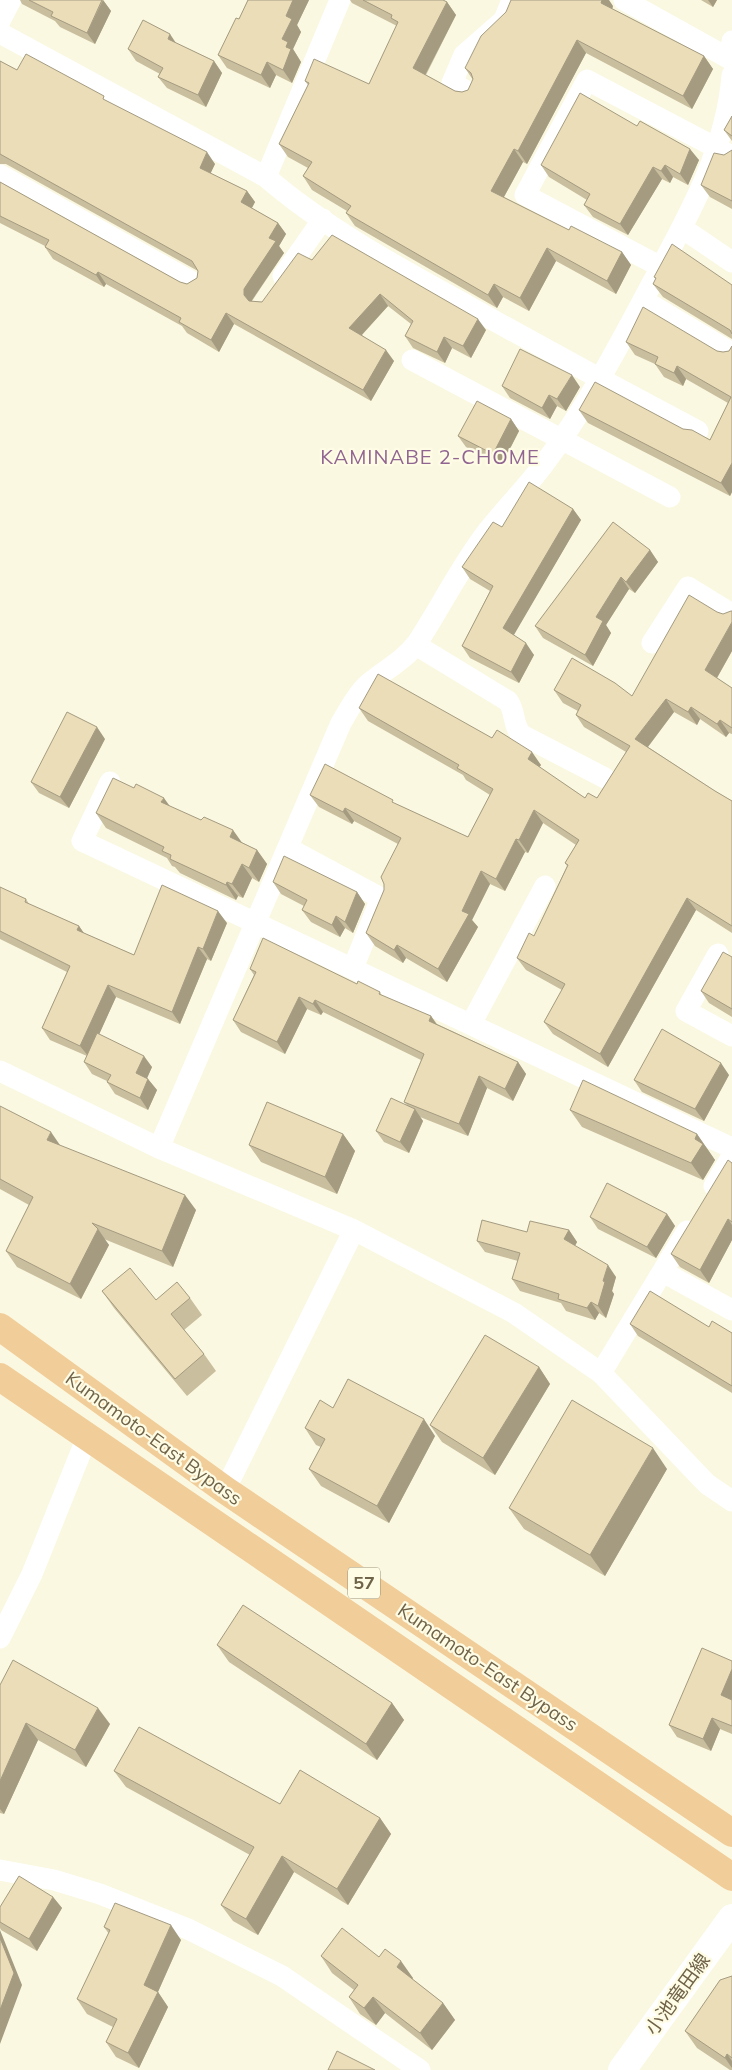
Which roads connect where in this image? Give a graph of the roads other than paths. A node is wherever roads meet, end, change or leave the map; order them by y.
1 (11, 0) edge
2 (340, 0) edge
3 (512, 0) edge
4 (624, 0) edge
5 (0, 20) edge
6 (0, 33) edge
7 (732, 41) edge
8 (732, 48) edge
9 (732, 60) edge
10 (732, 75) edge
11 (454, 85) dead end
12 (724, 152) edge
13 (0, 175) edge
14 (266, 177) junction
15 (323, 219) junction
16 (682, 228) junction
17 (732, 262) edge
18 (661, 267) junction
19 (194, 283) edge
20 (270, 294) edge
21 (643, 300) junction
22 (732, 353) edge
23 (412, 360) dead end
24 (600, 379) junction
25 (698, 431) edge
26 (560, 440) junction
27 (670, 497) dead end
28 (732, 614) edge
29 (652, 642) dead end
30 (416, 644) junction
31 (605, 778) dead end
32 (110, 782) edge
33 (288, 848) junction
34 (545, 886) dead end
35 (256, 923) junction
36 (718, 954) dead end
37 (353, 968) junction
38 (471, 1024) junction
39 (732, 1036) edge
40 (0, 1071) edge
41 (159, 1148) junction
42 (732, 1148) edge
43 (732, 1156) edge
44 (354, 1230) junction
45 (663, 1272) junction
46 (732, 1310) edge
47 (0, 1327) edge
48 (601, 1373) junction
49 (0, 1377) edge
50 (87, 1437) junction
51 (225, 1490) junction
52 (732, 1501) edge
53 (0, 1638) edge
54 (732, 1833) edge
55 (0, 1870) edge
56 (732, 1877) edge
57 (732, 1918) edge
58 (420, 2070) edge
59 (622, 2070) edge

1 - 5 street
2 - 14 street
3 - 11 street
4 - 9 street
6 - 14 street
7 - 8 street
10 - 12 street
12 - 16 street
12 - 18 street
13 - 19 street
14 - 15 street
15 - 20 street
15 - 24 street
16 - 17 street
16 - 18 street
18 - 21 street
21 - 22 street
21 - 24 street
23 - 26 street
24 - 25 street
24 - 26 street
26 - 27 street
26 - 30 street
28 - 29 street
30 - 31 street
30 - 33 street
32 - 35 street
33 - 35 street
33 - 37 street
34 - 38 street
35 - 37 street
35 - 41 street
36 - 39 street
37 - 38 street
38 - 42 street
40 - 41 street
41 - 44 street
43 - 45 street
44 - 48 street
44 - 51 street
45 - 46 street
45 - 48 street
47 - 51 highway, Kumamoto-East Bypass / 57
48 - 52 street
49 - 50 highway, Kumamoto-East Bypass / 57
50 - 53 street
50 - 56 highway, Kumamoto-East Bypass / 57
51 - 54 highway, Kumamoto-East Bypass / 57
55 - 58 street
57 - 59 main road, 小池竜田線

